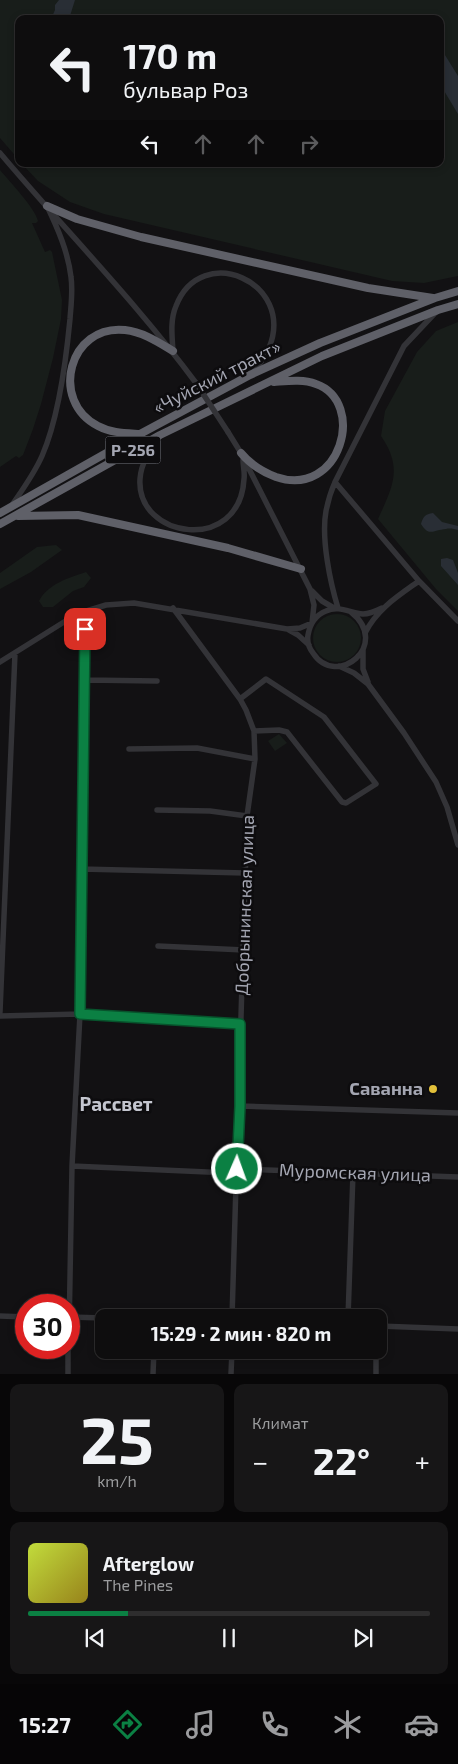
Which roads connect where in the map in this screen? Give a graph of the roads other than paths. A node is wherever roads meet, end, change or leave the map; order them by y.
1 (0, 153) edge
2 (47, 206) junction
3 (458, 292) edge
4 (435, 298) junction
5 (458, 304) edge
6 (438, 310) junction
7 (173, 351) junction
8 (250, 375) junction
9 (269, 382) junction
10 (140, 434) junction
11 (160, 435) junction
12 (242, 454) junction
13 (335, 482) junction
14 (10, 508) junction
15 (0, 513) edge
16 (16, 516) junction
17 (0, 524) edge
18 (302, 570) junction
19 (419, 580) junction
20 (310, 589) junction
21 (173, 608) junction
22 (337, 608) junction
23 (382, 608) junction
24 (83, 612) junction
25 (351, 612) junction
26 (312, 622) junction
27 (458, 622) edge
28 (287, 629) junction
29 (366, 632) junction
30 (309, 645) junction
31 (363, 650) junction
32 (15, 653) junction
33 (0, 662) edge
34 (339, 666) junction
35 (85, 680) junction
36 (157, 681) dead end
37 (368, 684) junction
38 (240, 698) junction
39 (254, 731) junction
40 (129, 749) dead end
41 (254, 759) junction
42 (157, 810) dead end
43 (247, 816) junction
44 (455, 823) edge
45 (458, 845) edge
46 (81, 869) junction
47 (245, 873) junction
48 (158, 946) dead end
49 (244, 950) junction
50 (0, 1012) edge
51 (80, 1014) junction
52 (0, 1016) edge
53 (240, 1024) junction
54 (240, 1106) junction
55 (458, 1113) edge
56 (72, 1166) junction
57 (237, 1169) junction
58 (353, 1173) junction
59 (458, 1176) edge
60 (69, 1294) edge
61 (232, 1309) edge
62 (348, 1309) edge
63 (0, 1316) edge
64 (15, 1317) edge
65 (80, 1317) edge
66 (95, 1318) edge
67 (387, 1326) edge
68 (458, 1329) edge
69 (68, 1359) edge
70 (154, 1359) edge
71 (232, 1359) edge
72 (376, 1359) edge
73 (68, 1374) edge
74 (153, 1374) edge
75 (231, 1374) edge
76 (376, 1374) edge

1 - 2 street
2 - 4 highway
2 - 7 street
2 - 14 street
3 - 4 highway, «Чуйский тракт» / Р-256
4 - 8 highway, «Чуйский тракт» / Р-256
5 - 6 highway, «Чуйский тракт» / Р-256
6 - 9 highway, «Чуйский тракт» / Р-256
6 - 13 street
7 - 8 street
7 - 10 highway
7 - 12 street, bridge
8 - 10 highway, «Чуйский тракт» / Р-256
9 - 11 highway, «Чуйский тракт» / Р-256
9 - 12 highway
10 - 14 highway, «Чуйский тракт» / Р-256
11 - 12 street
11 - 16 highway, «Чуйский тракт» / Р-256
12 - 18 street
13 - 19 street
13 - 22 street
14 - 15 highway, «Чуйский тракт» / Р-256
16 - 17 highway, «Чуйский тракт» / Р-256
16 - 18 highway
18 - 20 street
19 - 23 street
19 - 27 street
20 - 22 street
20 - 26 street
21 - 24 street
21 - 28 street
21 - 38 street, Добрынинская улица
22 - 25 street
22 - 26 street
23 - 25 street
23 - 29 street
24 - 32 street
24 - 35 street
25 - 29 street
26 - 28 street
26 - 30 street
28 - 30 street
29 - 31 street
30 - 34 street
31 - 34 street
31 - 37 street
32 - 33 street
32 - 50 street
34 - 37 street
35 - 36 street
35 - 46 street
37 - 44 street
38 - 39 street, Добрынинская улица
38 - 39 street
39 - 41 street, Добрынинская улица
40 - 41 street
41 - 43 street, Добрынинская улица
42 - 43 street
43 - 47 street, Добрынинская улица
44 - 45 street
46 - 47 street
46 - 51 street
47 - 49 street, Добрынинская улица
48 - 49 street
49 - 53 street, Добрынинская улица
51 - 52 street
51 - 53 street
51 - 56 street
53 - 54 street, Добрынинская улица
54 - 55 street
54 - 57 street, Добрынинская улица
56 - 57 street, Муромская улица
56 - 60 street
57 - 58 street, Муромская улица
57 - 61 street, Добрынинская улица
58 - 59 street, Муромская улица
58 - 62 street
63 - 64 street
65 - 66 street
67 - 68 street
69 - 73 street
70 - 74 street
71 - 75 street
72 - 76 street

